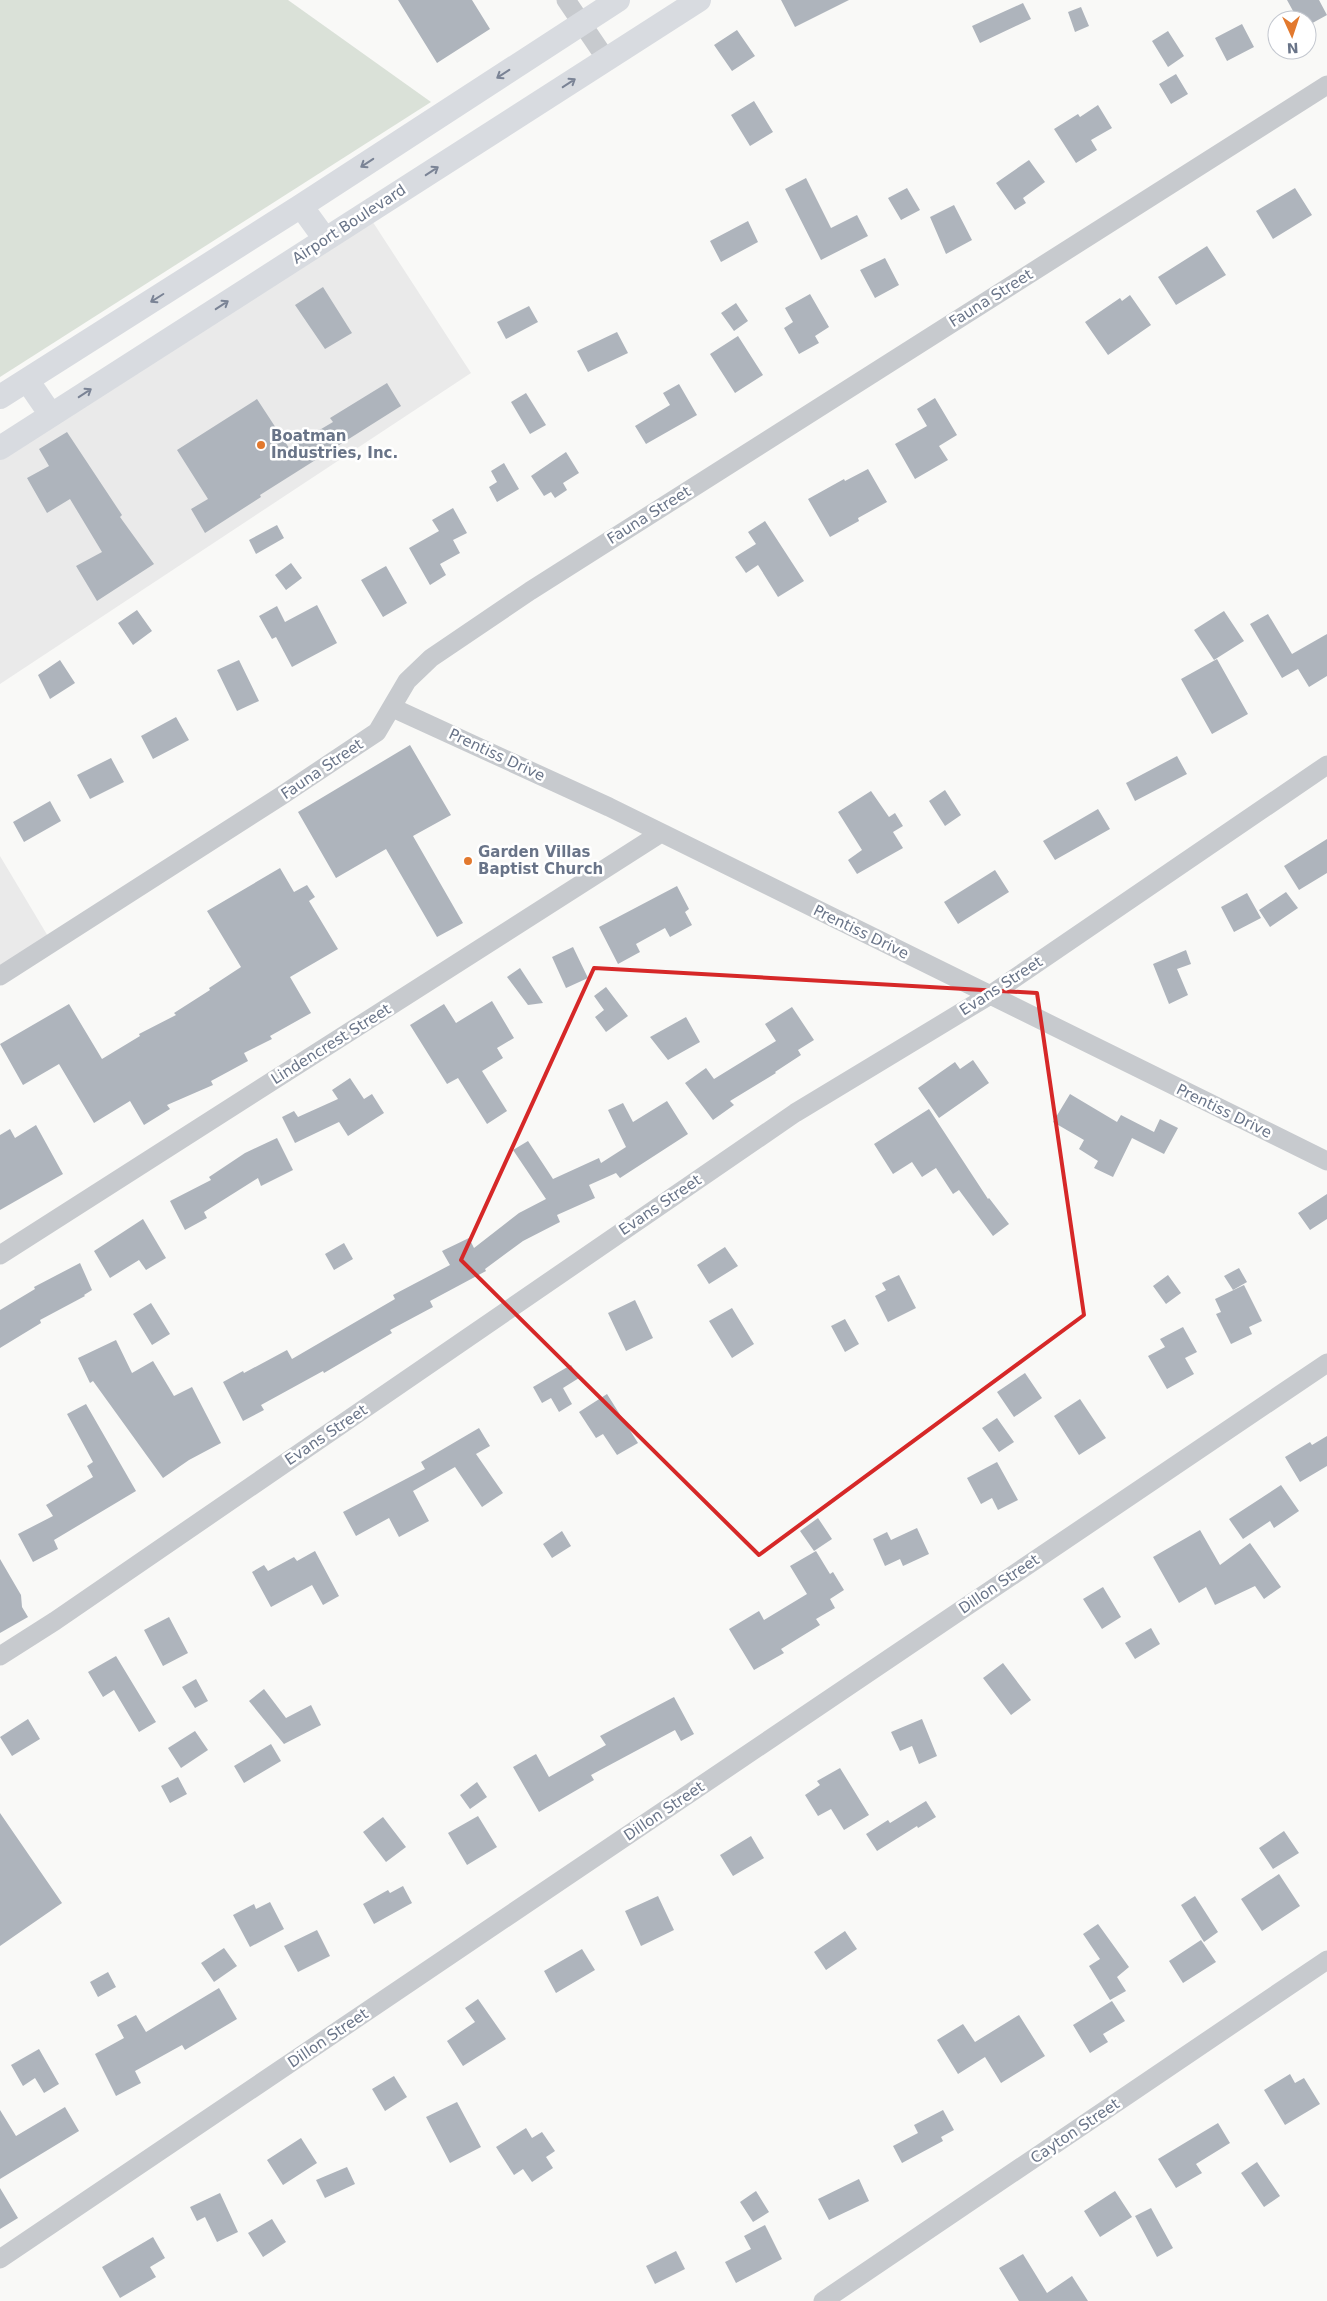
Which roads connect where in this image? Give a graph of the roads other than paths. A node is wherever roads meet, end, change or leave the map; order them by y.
1 (566, 0) edge
2 (618, 0) edge
3 (699, 0) edge
4 (581, 23) junction
5 (606, 59) junction
6 (1327, 84) edge
7 (301, 206) junction
8 (325, 239) junction
9 (27, 380) junction
10 (0, 397) edge
11 (51, 415) junction
12 (0, 448) edge
13 (393, 708) junction
14 (1327, 765) edge
15 (661, 833) junction
16 (0, 976) edge
17 (990, 995) junction
18 (1327, 1161) edge
19 (0, 1255) edge
20 (1327, 1363) edge
21 (0, 1656) edge
22 (1327, 1960) edge
23 (0, 2259) edge
24 (823, 2301) edge

1 - 4 street
2 - 4 main road
3 - 5 main road, Airport Boulevard
4 - 5 street
4 -> 7 main road
8 -> 5 main road, Airport Boulevard
6 - 13 street, Fauna Street
7 - 8 main road
7 -> 9 main road
11 -> 8 main road, Airport Boulevard
9 - 10 main road
9 - 11 main road
11 - 12 main road, Airport Boulevard
13 - 15 street, Prentiss Drive
13 - 16 street, Fauna Street
14 - 17 street, Evans Street
15 - 17 street, Prentiss Drive
15 - 19 street, Lindencrest Street
17 - 18 street, Prentiss Drive
17 - 21 street, Evans Street
20 - 23 street, Dillon Street
22 - 24 street, Cayton Street

